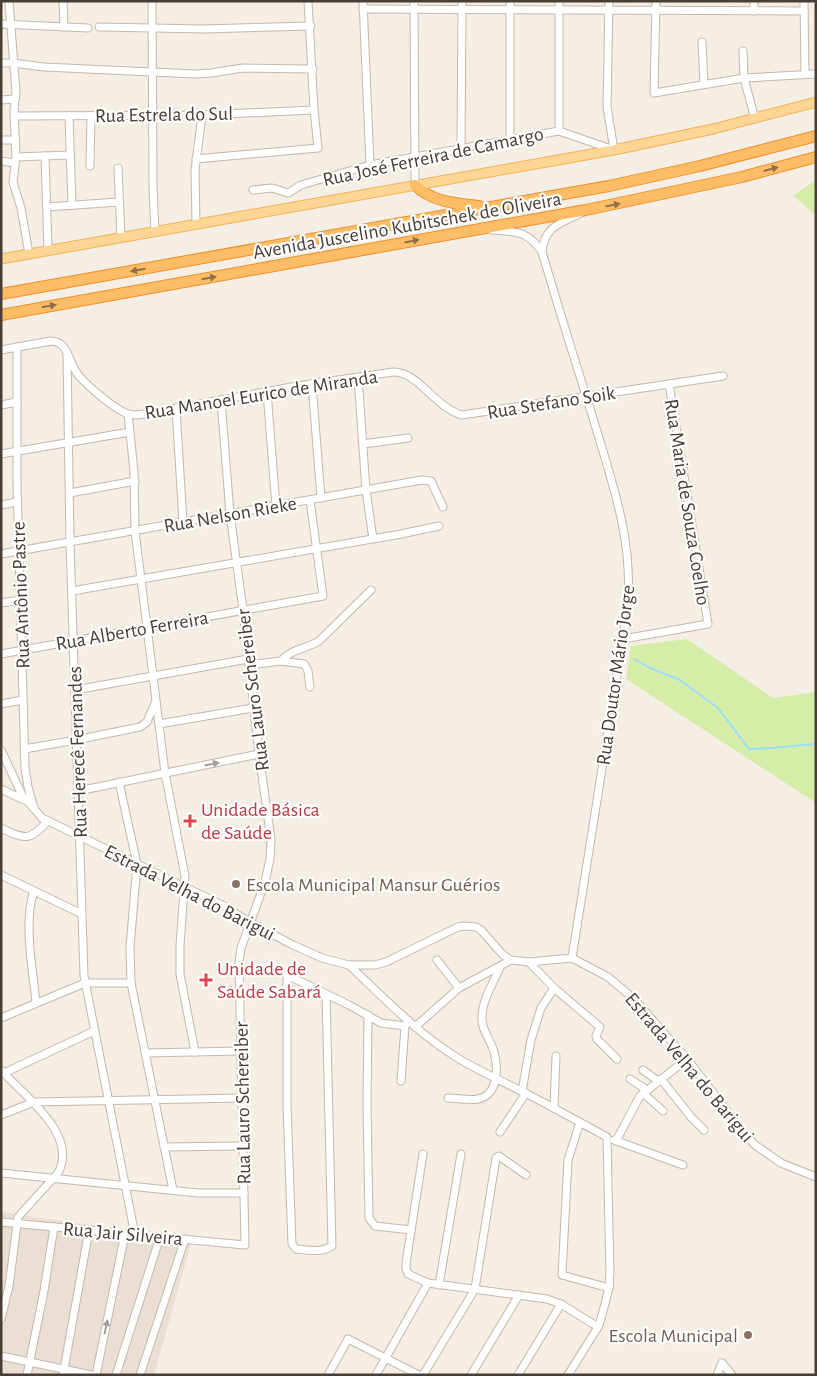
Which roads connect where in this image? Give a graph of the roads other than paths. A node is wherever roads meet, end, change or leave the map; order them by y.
1 (9, 1) edge
2 (63, 1) edge
3 (152, 1) edge
4 (308, 1) edge
5 (462, 1) edge
6 (510, 1) edge
7 (559, 1) edge
8 (609, 1) edge
9 (656, 1) edge
10 (705, 1) edge
11 (754, 1) edge
12 (804, 1) edge
13 (363, 5) edge
14 (414, 5) edge
15 (462, 9) junction
16 (510, 10) junction
17 (559, 10) junction
18 (609, 10) junction
19 (656, 10) junction
20 (705, 10) junction
21 (754, 10) junction
22 (804, 11) junction
23 (1, 24) edge
24 (10, 24) junction
25 (310, 26) junction
26 (64, 27) junction
27 (99, 27) dead end
28 (88, 28) dead end
29 (152, 28) junction
30 (702, 42) dead end
31 (743, 51) dead end
32 (1, 63) edge
33 (13, 63) junction
34 (313, 69) junction
35 (152, 72) junction
36 (805, 74) junction
37 (816, 74) edge
38 (744, 78) junction
39 (704, 84) junction
40 (15, 99) junction
41 (1, 100) edge
42 (816, 102) edge
43 (314, 110) junction
44 (152, 115) junction
45 (202, 115) junction
46 (14, 116) junction
47 (69, 116) junction
48 (91, 116) junction
49 (755, 118) junction
50 (558, 131) junction
51 (816, 136) edge
52 (510, 138) junction
53 (1, 140) edge
54 (15, 140) junction
55 (461, 148) junction
56 (614, 150) junction
57 (70, 155) junction
58 (45, 156) junction
59 (414, 157) junction
60 (816, 157) edge
61 (196, 159) junction
62 (15, 160) junction
63 (1, 161) edge
64 (370, 165) junction
65 (90, 166) dead end
66 (118, 168) dead end
67 (416, 185) junction
68 (253, 190) dead end
69 (119, 202) junction
70 (72, 205) junction
71 (46, 207) junction
72 (490, 208) junction
73 (586, 210) junction
74 (196, 225) junction
75 (479, 229) junction
76 (155, 232) junction
77 (121, 238) junction
78 (48, 251) junction
79 (542, 252) junction
80 (29, 254) junction
81 (1, 259) edge
82 (1, 294) edge
83 (1, 315) edge
84 (18, 347) junction
85 (1, 350) edge
86 (67, 354) junction
87 (393, 372) joint
88 (723, 376) dead end
89 (358, 377) junction
90 (312, 384) junction
91 (670, 384) junction
92 (267, 392) junction
93 (586, 396) junction
94 (221, 400) junction
95 (17, 402) junction
96 (1, 405) edge
97 (176, 408) junction
98 (128, 414) junction
99 (130, 432) junction
100 (408, 438) dead end
101 (69, 443) junction
102 (362, 444) junction
103 (17, 452) junction
104 (1, 454) edge
105 (134, 481) junction
106 (366, 490) junction
107 (70, 493) junction
108 (320, 498) junction
109 (310, 500) junction
110 (18, 502) junction
111 (1, 505) edge
112 (276, 506) junction
113 (443, 506) dead end
114 (230, 514) junction
115 (183, 522) junction
116 (439, 526) dead end
117 (135, 530) junction
118 (373, 539) junction
119 (70, 542) junction
120 (316, 549) junction
121 (19, 551) junction
122 (1, 554) edge
123 (236, 563) junction
124 (141, 579) junction
125 (371, 590) dead end
126 (72, 591) junction
127 (20, 600) junction
128 (1, 603) edge
129 (243, 610) junction
130 (147, 628) junction
131 (623, 639) junction
132 (73, 641) junction
133 (22, 650) junction
134 (1, 654) edge
135 (248, 662) junction
136 (282, 662) junction
137 (153, 676) junction
138 (310, 686) dead end
139 (75, 690) junction
140 (23, 700) junction
141 (156, 701) junction
142 (1, 704) edge
143 (253, 708) junction
144 (159, 724) junction
145 (76, 740) junction
146 (24, 748) junction
147 (1, 750) edge
148 (258, 754) junction
149 (165, 773) junction
150 (119, 782) junction
151 (1, 789) edge
152 (78, 791) junction
153 (25, 800) junction
154 (35, 811) junction
155 (48, 821) junction
156 (1, 828) edge
157 (80, 837) junction
158 (137, 864) junction
159 (1, 875) edge
160 (185, 887) junction
161 (34, 891) junction
162 (82, 914) junction
163 (251, 923) junction
164 (572, 958) junction
165 (437, 960) dead end
166 (511, 960) junction
167 (529, 962) junction
168 (349, 966) junction
169 (500, 967) junction
170 (85, 983) junction
171 (131, 983) junction
172 (459, 988) junction
173 (554, 988) junction
174 (326, 994) junction
175 (36, 1003) junction
176 (368, 1014) junction
177 (1, 1018) edge
178 (406, 1023) junction
179 (415, 1026) junction
180 (94, 1031) junction
181 (241, 1051) junction
182 (195, 1052) junction
183 (145, 1053) junction
184 (556, 1056) dead end
185 (617, 1059) dead end
186 (686, 1059) junction
187 (644, 1070) dead end
188 (3, 1071) edge
189 (496, 1079) junction
190 (630, 1079) dead end
191 (660, 1080) junction
192 (400, 1081) dead end
193 (524, 1092) junction
194 (645, 1092) junction
195 (242, 1098) junction
196 (448, 1098) dead end
197 (108, 1100) junction
198 (154, 1100) junction
199 (34, 1102) junction
200 (554, 1108) junction
201 (663, 1112) dead end
202 (1, 1114) edge
203 (580, 1122) junction
204 (704, 1130) dead end
205 (500, 1132) dead end
206 (606, 1137) junction
207 (616, 1141) junction
208 (243, 1146) junction
209 (164, 1147) junction
210 (423, 1154) dead end
211 (461, 1154) dead end
212 (683, 1166) dead end
213 (1, 1174) edge
214 (526, 1175) dead end
215 (816, 1177) edge
216 (55, 1178) junction
217 (125, 1185) junction
218 (173, 1190) junction
219 (244, 1193) junction
220 (1, 1222) edge
221 (18, 1223) junction
222 (54, 1227) junction
223 (89, 1230) junction
224 (411, 1230) junction
225 (125, 1234) junction
226 (135, 1234) junction
227 (160, 1237) junction
228 (185, 1239) junction
229 (245, 1245) joint
230 (428, 1283) junction
231 (439, 1285) junction
232 (609, 1288) junction
233 (475, 1289) junction
234 (519, 1295) junction
235 (561, 1304) junction
236 (1, 1318) edge
237 (598, 1327) junction
238 (1, 1356) edge
239 (385, 1357) junction
240 (29, 1362) junction
241 (63, 1372) edge
242 (27, 1375) edge
243 (91, 1375) edge
244 (96, 1375) edge
245 (116, 1375) edge
246 (140, 1375) edge
247 (328, 1375) edge
248 (376, 1375) edge
249 (419, 1375) edge
250 (423, 1375) edge
251 (471, 1375) edge
252 (518, 1375) edge
253 (568, 1375) edge
254 (717, 1375) edge
255 (732, 1375) edge

1 - 24 street
2 - 26 street
3 - 29 street
4 - 25 street
5 - 15 street
6 - 16 street
7 - 17 street
8 - 18 street
9 - 19 street
10 - 20 street
11 - 21 street
12 - 22 street
13 - 14 street
13 - 64 street
14 - 15 street
14 - 59 street
15 - 16 street
15 - 55 street
16 - 17 street
16 - 52 street
17 - 18 street
17 - 50 street
18 - 19 street
18 - 56 street
19 - 20 street
19 - 39 street
20 - 21 street
21 - 22 street
22 - 36 street
23 - 24 street
24 - 26 street
24 - 33 street
25 - 29 street
25 - 34 street
26 - 28 street
27 - 29 street
29 - 35 street
30 - 39 street
31 - 38 street
32 - 33 street
33 - 35 street
33 - 40 street
34 - 35 street
34 - 43 street
35 - 44 street
36 - 37 street
36 - 38 street
38 - 39 street
38 - 49 street
40 - 41 street
40 - 46 street
42 - 49 main road
43 - 45 street, Rua Estrela do Sul
43 - 61 street
44 - 45 street, Rua Estrela do Sul
44 - 48 street, Rua Estrela do Sul
44 - 76 street
45 - 61 street
46 - 47 street, Rua Estrela do Sul
46 - 54 street
47 - 48 street, Rua Estrela do Sul
47 - 57 street
48 - 65 street
49 - 56 main road
50 - 52 street, Rua José Ferreira de Camargo
50 - 56 street, Rua José Ferreira de Camargo
51 - 72 highway, Avenida Juscelino Kubitschek de Oliveira
52 - 55 street, Rua José Ferreira de Camargo
53 - 54 street
54 - 62 street
55 - 59 street, Rua José Ferreira de Camargo
56 - 67 main road
57 - 58 street
57 - 70 street
58 - 62 street
58 - 71 street
59 - 64 street, Rua José Ferreira de Camargo
59 - 67 street
73 -> 60 highway, Avenida Juscelino Kubitschek de Oliveira
61 - 74 street
62 - 63 street
62 - 80 street
64 - 68 street, Rua José Ferreira de Camargo
66 - 69 street
67 - 72 highway
67 - 74 main road
69 - 70 street
69 - 77 street
70 - 71 street
71 - 78 street
72 -> 82 highway, Avenida Juscelino Kubitschek de Oliveira
73 - 75 highway, Avenida Juscelino Kubitschek de Oliveira
73 - 79 street
74 - 76 main road
75 - 79 street, Rua Doutor Mário Jorge
83 -> 75 highway, Avenida Juscelino Kubitschek de Oliveira
76 - 77 main road
77 - 78 main road
78 - 80 main road
79 - 93 street, Rua Doutor Mário Jorge
80 - 81 main road
84 - 85 street
84 - 86 street
84 - 95 street, Rua Antônio Pastre
86 - 98 street, Rua Manoel Eurico de Miranda
86 - 101 street, Rua Herecê Fernandes
87 - 89 street, Rua Manoel Eurico de Miranda
87 - 93 street, Rua Stefano Soik
88 - 91 street, Rua Stefano Soik
89 - 90 street, Rua Manoel Eurico de Miranda
89 - 102 street
90 - 92 street, Rua Manoel Eurico de Miranda
90 - 108 street
91 - 93 street, Rua Stefano Soik
91 - 131 street, Rua Maria de Souza Coelho
92 - 94 street, Rua Manoel Eurico de Miranda
92 - 112 street
93 - 131 street, Rua Doutor Mário Jorge
94 - 97 street, Rua Manoel Eurico de Miranda
94 - 114 street, Rua Lauro Schereiber
95 - 96 street
95 - 103 street, Rua Antônio Pastre
97 - 98 street, Rua Manoel Eurico de Miranda
97 - 115 street
98 - 99 street
99 - 101 street
99 - 105 street
100 - 102 street
101 - 103 street
101 - 107 street, Rua Herecê Fernandes
102 - 106 street
103 - 104 street
103 - 110 street, Rua Antônio Pastre
105 - 107 street
105 - 117 street
106 - 108 street, Rua Nelson Rieke
106 - 113 street, Rua Nelson Rieke
106 - 118 street
107 - 119 street, Rua Herecê Fernandes
108 - 109 street, Rua Nelson Rieke
109 - 112 street, Rua Nelson Rieke
109 - 120 street
110 - 111 street
110 - 121 street, Rua Antônio Pastre
112 - 114 street, Rua Nelson Rieke
114 - 115 street, Rua Nelson Rieke
114 - 123 street, Rua Lauro Schereiber
115 - 117 street, Rua Nelson Rieke
116 - 118 street
117 - 119 street, Rua Nelson Rieke
117 - 124 street
118 - 120 street
119 - 121 street, Rua Nelson Rieke
119 - 126 street, Rua Herecê Fernandes
120 - 123 street
120 - 129 street, Rua Alberto Ferreira
121 - 122 street, Rua Nelson Rieke
121 - 127 street, Rua Antônio Pastre
123 - 124 street
123 - 129 street, Rua Lauro Schereiber
124 - 126 street
124 - 130 street
125 - 136 street
126 - 132 street, Rua Herecê Fernandes
127 - 128 street
127 - 133 street, Rua Antônio Pastre
129 - 130 street, Rua Alberto Ferreira
129 - 135 street, Rua Lauro Schereiber
130 - 132 street, Rua Alberto Ferreira
130 - 137 street
131 - 164 street, Rua Doutor Mário Jorge
132 - 133 street, Rua Alberto Ferreira
132 - 139 street, Rua Herecê Fernandes
133 - 134 street, Rua Alberto Ferreira
133 - 140 street, Rua Antônio Pastre
135 - 136 street
135 - 137 street
135 - 143 street, Rua Lauro Schereiber
136 - 138 street
137 - 139 street
137 - 141 street
139 - 145 street, Rua Herecê Fernandes
140 - 142 street
140 - 146 street, Rua Antônio Pastre
141 - 144 street
141 - 145 street
143 - 144 street
143 - 148 street, Rua Lauro Schereiber
144 - 149 street
145 - 146 street
145 - 152 street, Rua Herecê Fernandes
146 - 154 street, Rua Antônio Pastre
147 - 153 street, Estrada Velha do Barigui
149 -> 148 street
148 - 163 street, Rua Lauro Schereiber
149 - 150 street
149 - 160 street
150 - 152 street
150 - 158 street
151 - 153 street
152 - 157 street, Rua Herecê Fernandes
153 - 154 street, Estrada Velha do Barigui
154 - 155 street, Estrada Velha do Barigui
155 - 156 street
155 - 157 street, Estrada Velha do Barigui
157 - 158 street, Estrada Velha do Barigui
157 - 162 street, Rua Herecê Fernandes
158 - 160 street, Estrada Velha do Barigui
158 - 171 street
159 - 161 street
160 - 163 street, Estrada Velha do Barigui
160 - 182 street
161 - 162 street
161 - 175 street
162 - 170 street, Rua Herecê Fernandes
163 - 168 street, Estrada Velha do Barigui
163 - 181 street, Rua Lauro Schereiber
164 - 167 street
164 - 186 street, Estrada Velha do Barigui
165 - 172 street
166 - 167 street
166 - 168 street, Estrada Velha do Barigui
166 - 169 street
167 - 173 street
168 - 178 street
169 - 172 street
169 - 189 street
170 - 171 street
170 - 175 street
170 - 180 street, Rua Herecê Fernandes
171 - 183 street
172 - 179 street
173 - 185 street
173 - 193 street
174 - 174 street
174 - 176 street
175 - 177 street
176 - 178 street
176 - 224 street
178 - 179 street
178 - 192 street
179 - 189 street
180 - 188 street
180 - 197 street, Rua Herecê Fernandes
181 - 182 street
181 - 195 street, Rua Lauro Schereiber
182 - 183 street
183 - 198 street
184 - 200 street
186 - 191 street
186 - 215 street, Estrada Velha do Barigui
187 - 191 street
188 - 199 street
189 - 193 street
189 - 196 street
190 - 194 street
191 - 194 street
191 - 204 street
193 - 200 street
193 - 205 street
194 - 201 street
194 - 207 street
195 - 198 street
195 - 208 street, Rua Lauro Schereiber
197 - 198 street
197 - 199 street
197 - 217 street, Rua Herecê Fernandes
198 - 209 street
199 - 202 street
199 - 216 street
200 - 203 street
203 - 206 street
203 - 232 street
206 - 207 street
206 - 232 street
207 - 212 street
208 - 209 street
208 - 219 street, Rua Lauro Schereiber
209 - 218 street
210 - 224 street
211 - 231 street
213 - 216 street
214 - 233 street
216 - 217 street
216 - 221 street
217 - 218 street
217 - 226 street, Rua Herecê Fernandes
218 - 219 street
219 - 229 street, Rua Lauro Schereiber
220 - 221 street, Rua Jair Silveira
221 - 222 street, Rua Jair Silveira
221 - 236 street
222 - 223 street, Rua Jair Silveira
222 - 240 street
223 - 225 street, Rua Jair Silveira
223 - 241 street
224 - 230 street
225 - 226 street, Rua Jair Silveira
244 -> 225 street
226 - 227 street, Rua Jair Silveira
227 - 228 street, Rua Jair Silveira
227 - 245 street
228 - 229 street, Rua Jair Silveira
228 - 246 street
230 - 231 street
230 - 239 street
231 - 233 street
232 - 237 street
233 - 234 street
233 - 250 street
234 - 235 street
234 - 251 street
235 - 237 street
235 - 252 street
237 - 253 street
238 - 240 street
239 - 247 street
239 - 248 street
239 - 249 street
240 - 241 street
240 - 242 street
241 - 243 street
254 - 255 street

